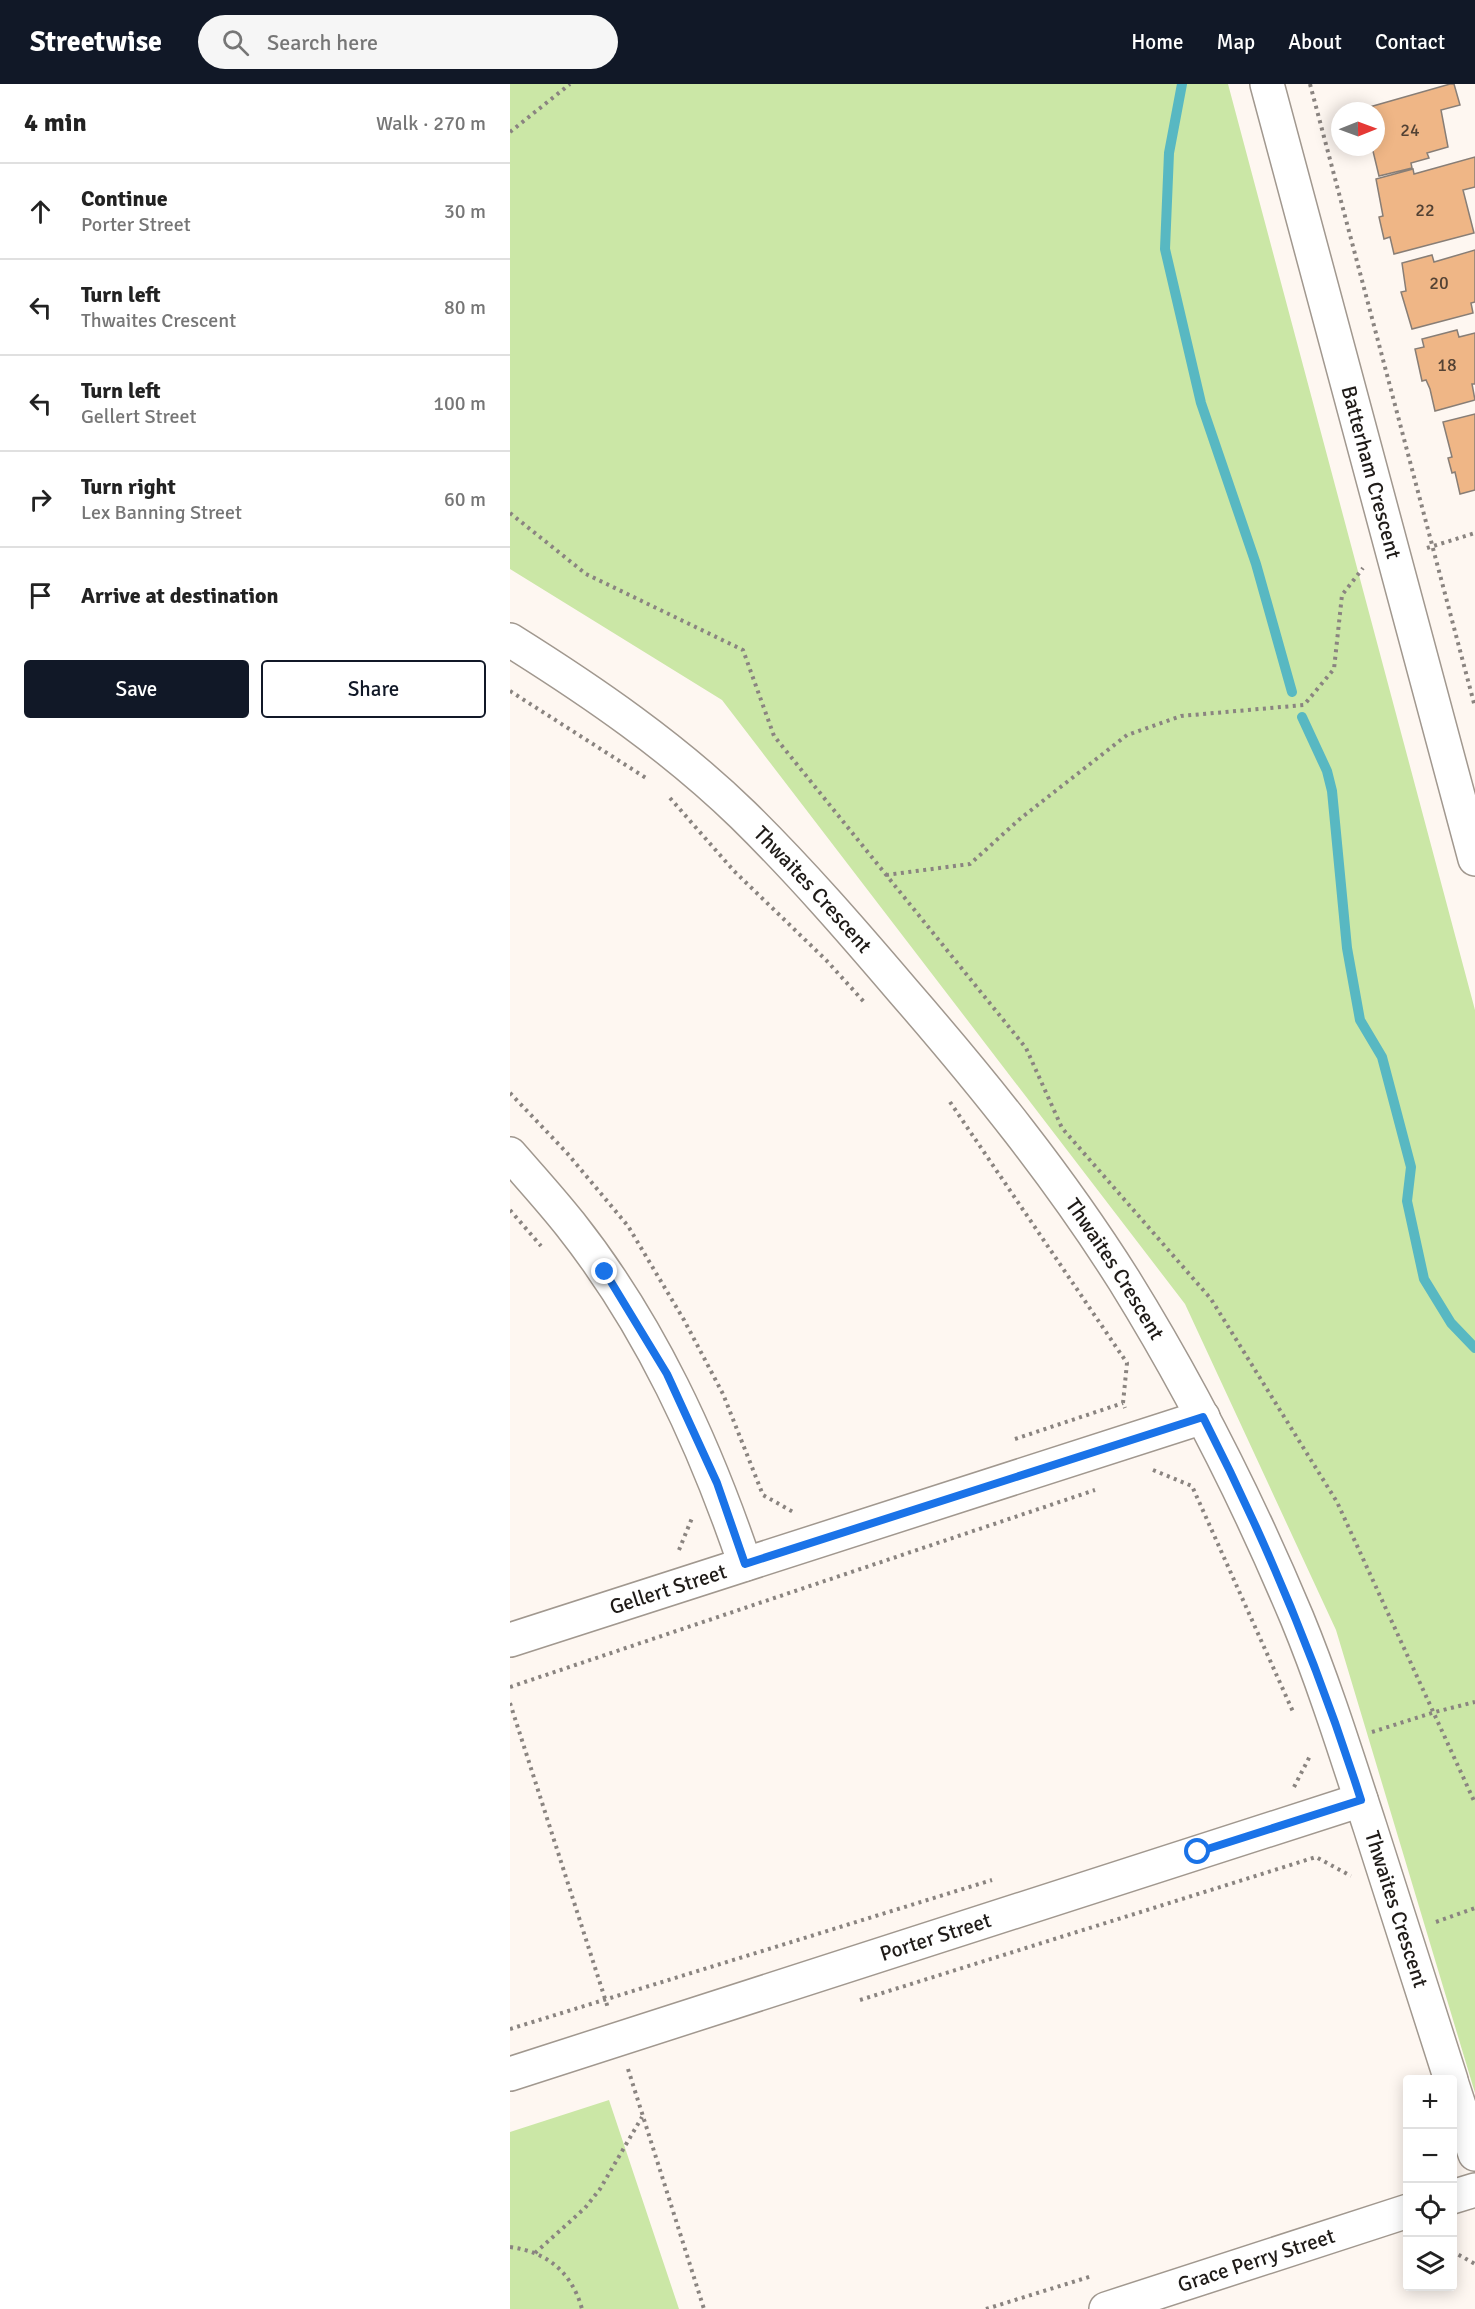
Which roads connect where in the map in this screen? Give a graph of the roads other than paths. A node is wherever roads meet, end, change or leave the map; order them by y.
1 (1267, 84) edge
2 (510, 640) edge
3 (1475, 859) edge
4 (510, 1154) edge
5 (1203, 1417) junction
6 (745, 1564) junction
7 (510, 1640) edge
8 (1361, 1800) junction
9 (510, 2074) edge
10 (1450, 2075) edge
11 (1457, 2100) edge
12 (1475, 2154) edge
13 (1475, 2190) edge
14 (1457, 2195) edge
15 (1403, 2212) edge
16 (1106, 2309) edge

1 - 3 street, Batterham Crescent
2 - 5 street, Thwaites Crescent
4 - 6 street
5 - 6 street, Gellert Street
5 - 8 street, Thwaites Crescent
6 - 7 street, Gellert Street
8 - 9 street, Porter Street
8 - 10 street, Thwaites Crescent
11 - 12 street
13 - 14 street
15 - 16 street, Grace Perry Street

